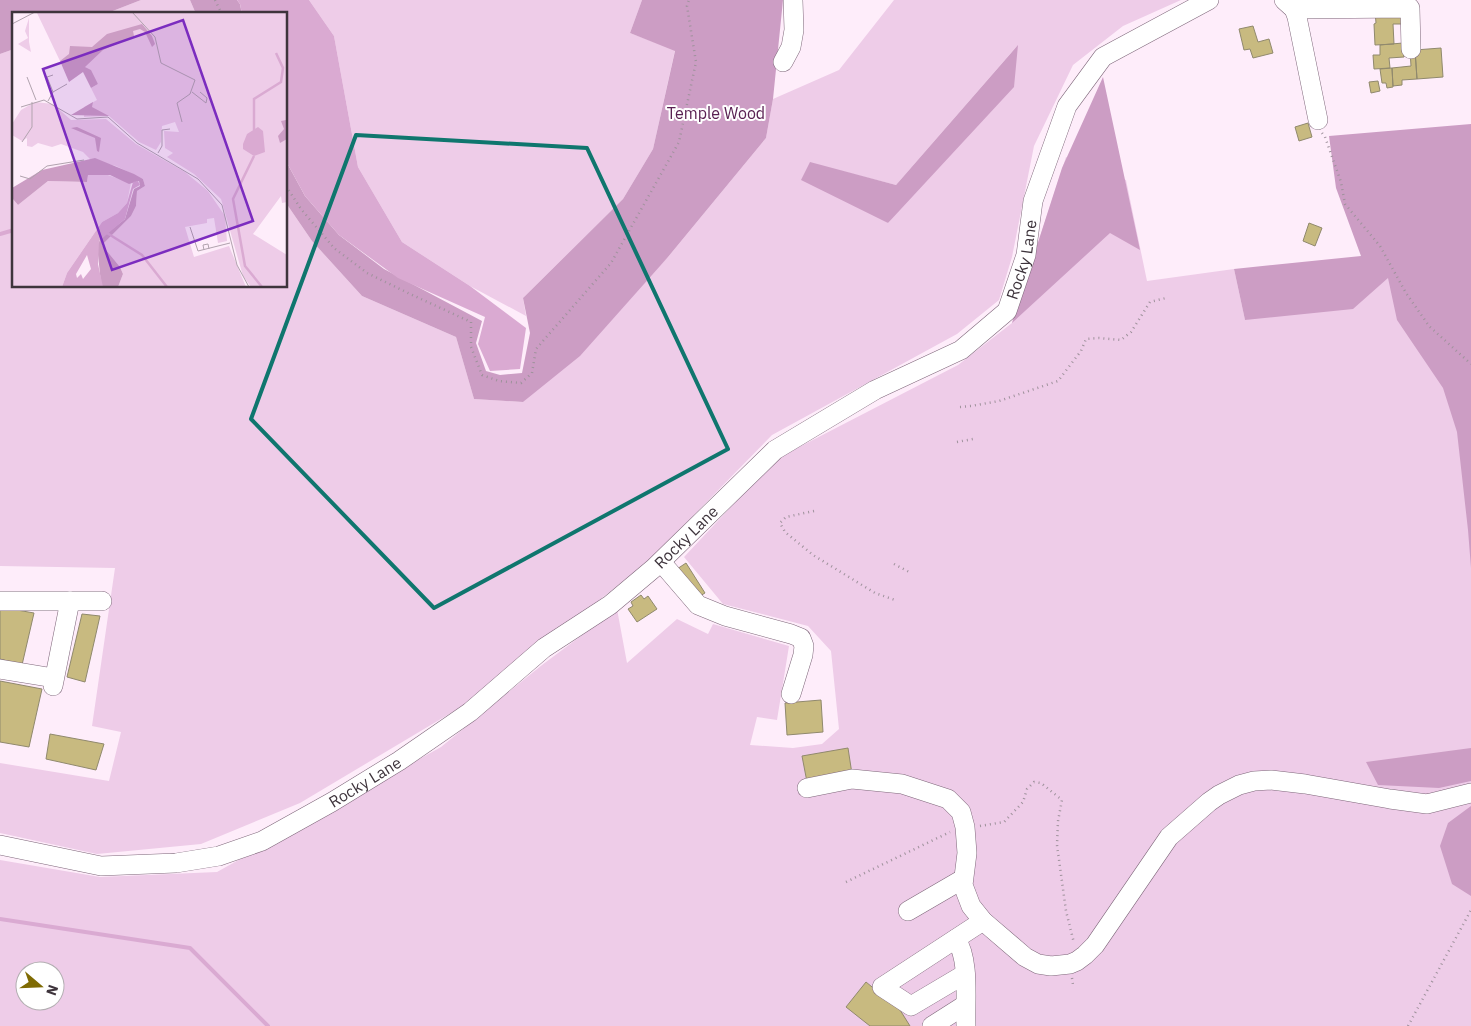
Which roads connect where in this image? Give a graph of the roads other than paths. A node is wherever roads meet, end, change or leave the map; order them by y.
1 (793, 0) edge
2 (1208, 0) edge
3 (1289, 4) edge
4 (1411, 49) dead end
5 (783, 62) dead end
6 (1318, 120) road end
7 (661, 562) junction
8 (0, 601) edge
9 (70, 601) junction
10 (102, 601) dead end
11 (0, 669) edge
12 (791, 694) dead end
13 (808, 788) dead end
14 (1471, 793) edge
15 (0, 845) edge
16 (963, 879) junction
17 (908, 911) dead end
18 (983, 921) junction
19 (956, 939) junction
20 (965, 974) junction
21 (965, 1005) junction
22 (932, 1026) edge
23 (966, 1026) edge

1 - 5 street
2 - 7 street, Rocky Lane
3 - 4 street
3 - 6 street
7 - 12 street
7 - 15 street, Rocky Lane
8 - 9 street
9 - 10 street
9 - 11 street
13 - 16 street
14 - 18 street
16 - 17 street
16 - 18 street
18 - 19 street
19 - 20 street
19 - 20 street
20 - 21 street
21 - 22 street
21 - 23 street

